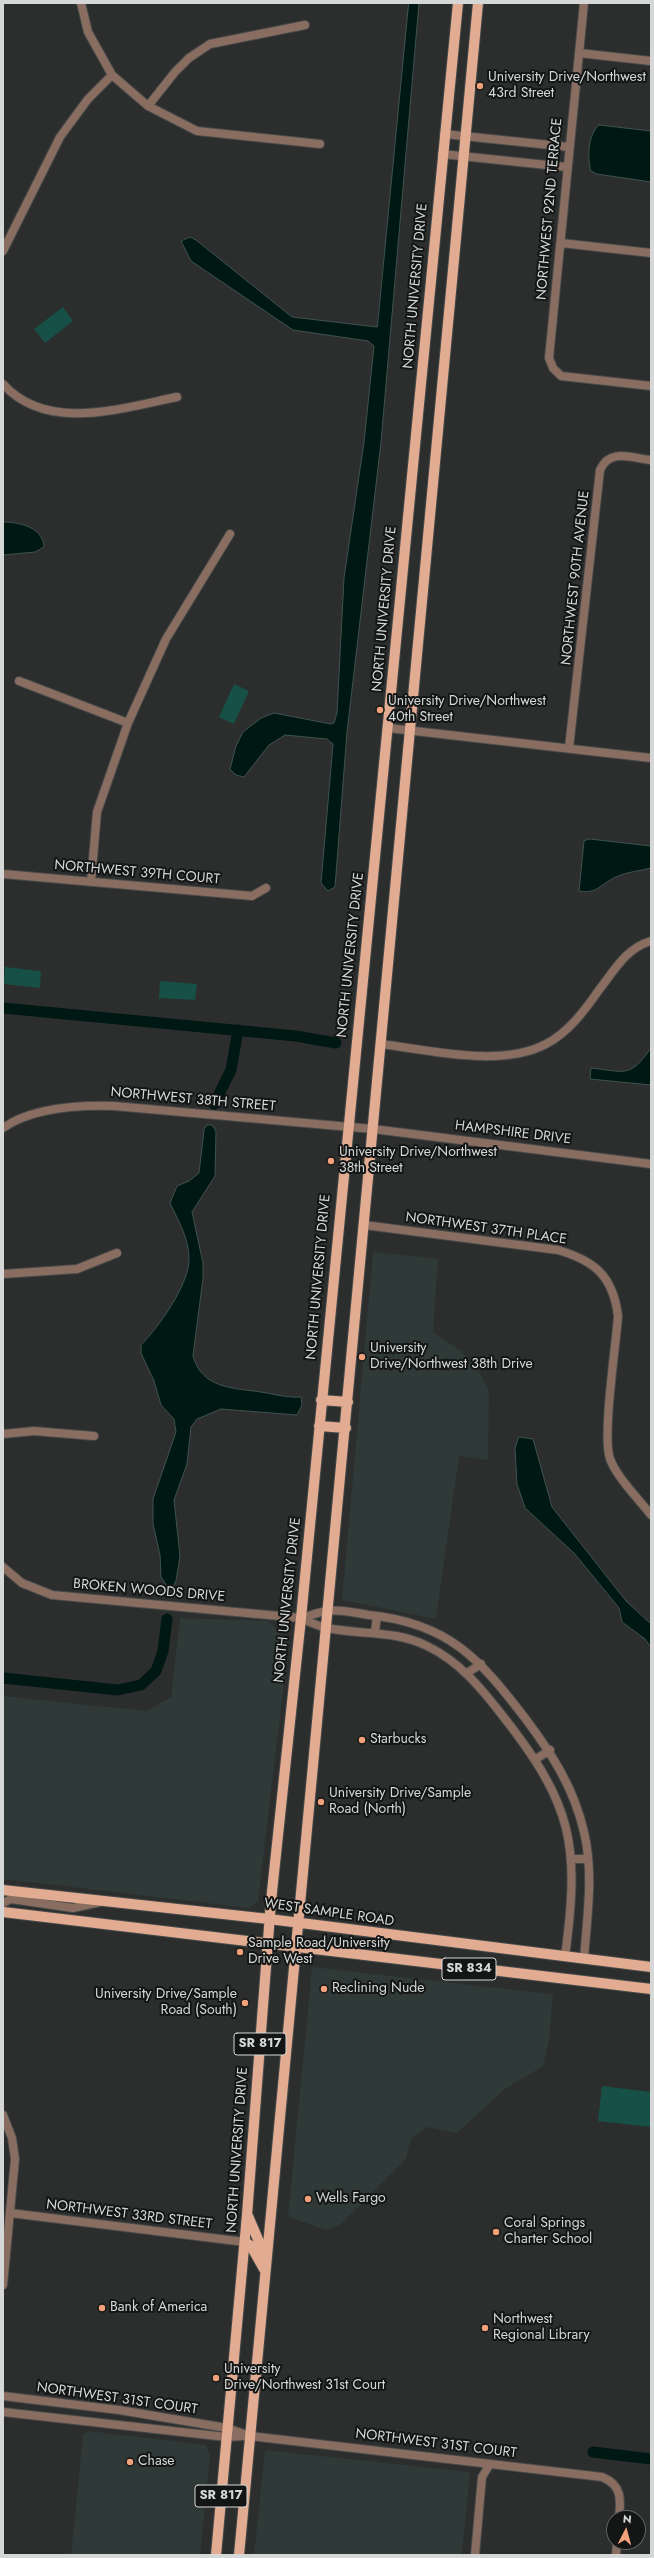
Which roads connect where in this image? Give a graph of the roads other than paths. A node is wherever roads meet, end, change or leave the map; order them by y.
1 (81, 3) edge
2 (458, 3) edge
3 (478, 3) edge
4 (584, 3) edge
5 (306, 25) dead end
6 (579, 53) junction
7 (651, 61) edge
8 (112, 75) junction
9 (148, 106) junction
10 (444, 134) junction
11 (465, 137) junction
12 (320, 144) dead end
13 (568, 147) junction
14 (442, 154) junction
15 (464, 156) junction
16 (566, 167) junction
17 (561, 243) junction
18 (3, 251) edge
19 (651, 253) edge
20 (3, 384) edge
21 (651, 386) edge
22 (177, 397) dead end
23 (651, 460) edge
24 (230, 534) dead end
25 (18, 682) dead end
26 (128, 723) junction
27 (388, 728) junction
28 (408, 730) junction
29 (570, 748) junction
30 (651, 758) edge
31 (3, 874) edge
32 (91, 882) junction
33 (266, 888) dead end
34 (651, 941) edge
35 (381, 1044) junction
36 (3, 1120) edge
37 (12, 1121) junction
38 (348, 1126) junction
39 (3, 1128) edge
40 (373, 1128) junction
41 (651, 1164) edge
42 (364, 1225) junction
43 (117, 1254) dead end
44 (3, 1274) edge
45 (321, 1400) junction
46 (348, 1402) junction
47 (319, 1426) junction
48 (346, 1428) junction
49 (3, 1434) edge
50 (94, 1436) dead end
51 (651, 1515) edge
52 (3, 1567) edge
53 (328, 1611) junction
54 (377, 1616) junction
55 (301, 1618) junction
56 (326, 1628) junction
57 (375, 1632) junction
58 (481, 1664) junction
59 (467, 1673) junction
60 (550, 1750) junction
61 (536, 1759) junction
62 (588, 1859) junction
63 (572, 1860) junction
64 (3, 1890) edge
65 (105, 1901) junction
66 (3, 1903) edge
67 (3, 1912) edge
68 (269, 1919) junction
69 (299, 1924) junction
70 (267, 1944) junction
71 (297, 1948) junction
72 (565, 1957) junction
73 (584, 1959) junction
74 (651, 1967) edge
75 (648, 1987) edge
76 (3, 2115) edge
77 (10, 2213) junction
78 (247, 2215) junction
79 (245, 2242) junction
80 (266, 2252) junction
81 (264, 2269) junction
82 (3, 2284) edge
83 (3, 2396) edge
84 (3, 2412) edge
85 (227, 2432) junction
86 (250, 2436) junction
87 (475, 2462) junction
88 (490, 2464) junction
89 (482, 2477) junction
90 (620, 2510) edge
91 (216, 2555) edge
92 (239, 2555) edge
93 (475, 2555) edge

1 - 8 street
2 - 10 main road, NORTH UNIVERSITY DRIVE
3 - 11 main road
4 - 6 street, NORTHWEST 92ND TERRACE
5 - 9 street
6 - 7 street
6 - 13 street, NORTHWEST 92ND TERRACE
8 - 9 street
8 - 18 street
9 - 12 street
10 - 11 street
10 - 14 main road, NORTH UNIVERSITY DRIVE
11 - 13 street
11 - 15 main road
13 - 16 street, NORTHWEST 92ND TERRACE
14 - 15 street
14 - 27 main road, NORTH UNIVERSITY DRIVE
15 - 16 street
15 - 28 main road
16 - 17 street, NORTHWEST 92ND TERRACE
17 - 19 street
17 - 21 street, NORTHWEST 92ND TERRACE
20 - 22 street
23 - 29 street, NORTHWEST 90TH AVENUE
24 - 26 street
25 - 26 street
26 - 32 street
27 - 28 street
27 - 38 main road, NORTH UNIVERSITY DRIVE
28 - 29 street
28 - 35 main road
29 - 30 street
31 - 32 street, NORTHWEST 39TH COURT
32 - 33 street, NORTHWEST 39TH COURT
34 - 35 street
35 - 40 main road
36 - 37 street, NORTHWEST 38TH STREET
37 - 38 street, NORTHWEST 38TH STREET
37 - 39 street, NORTHWEST 38TH STREET
38 - 40 street, NORTHWEST 38TH STREET
38 - 45 main road, NORTH UNIVERSITY DRIVE
40 - 41 street, HAMPSHIRE DRIVE
40 - 42 main road
42 - 46 main road
42 - 51 street, NORTHWEST 37TH PLACE
43 - 44 street
45 - 46 main road
45 - 47 main road, NORTH UNIVERSITY DRIVE
46 - 48 main road
47 - 48 main road
47 - 55 main road, NORTH UNIVERSITY DRIVE
48 - 53 main road
49 - 50 street
52 - 55 street, BROKEN WOODS DRIVE
53 - 54 street, BROKEN WOODS DRIVE
53 - 55 street, BROKEN WOODS DRIVE
53 - 56 main road
54 - 57 street
54 - 58 street, BROKEN WOODS DRIVE
55 - 56 street, BROKEN WOODS DRIVE
55 - 68 main road, NORTH UNIVERSITY DRIVE
56 - 57 street, BROKEN WOODS DRIVE
56 - 69 main road
57 - 59 street, BROKEN WOODS DRIVE
58 - 59 street
58 - 60 street, BROKEN WOODS DRIVE
59 - 61 street, BROKEN WOODS DRIVE
60 - 61 street
60 - 62 street, BROKEN WOODS DRIVE
61 - 63 street, BROKEN WOODS DRIVE
62 - 63 street
62 - 73 street, BROKEN WOODS DRIVE
63 - 72 street, BROKEN WOODS DRIVE
64 - 65 main road, WEST SAMPLE ROAD
65 - 66 street
65 - 68 main road, WEST SAMPLE ROAD
67 - 70 main road
68 - 69 main road, WEST SAMPLE ROAD / SR 834
68 - 70 main road, NORTH UNIVERSITY DRIVE / SR 817
69 - 71 main road
69 - 72 main road, WEST SAMPLE ROAD / SR 834
70 - 71 main road
70 - 78 main road, NORTH UNIVERSITY DRIVE / SR 817
71 - 75 main road, SR 834
71 - 80 main road, SR 817
72 - 73 main road, WEST SAMPLE ROAD / SR 834
73 - 74 main road, WEST SAMPLE ROAD / SR 834
76 - 77 street
77 - 79 street, NORTHWEST 33RD STREET
77 - 82 street
78 - 79 main road, NORTH UNIVERSITY DRIVE / SR 817
78 - 80 main road
79 - 81 main road
79 - 85 main road, NORTH UNIVERSITY DRIVE / SR 817
80 - 81 main road, SR 817
81 - 86 main road, SR 817
83 - 85 street, NORTHWEST 31ST COURT
84 - 85 street, NORTHWEST 31ST COURT
85 - 86 street, NORTHWEST 31ST COURT
85 - 91 main road, NORTH UNIVERSITY DRIVE / SR 817
86 - 87 street, NORTHWEST 31ST COURT
86 - 92 main road, SR 817
87 - 88 street, NORTHWEST 31ST COURT
87 - 89 street
88 - 89 street
88 - 90 street, NORTHWEST 31ST COURT
89 - 93 street

